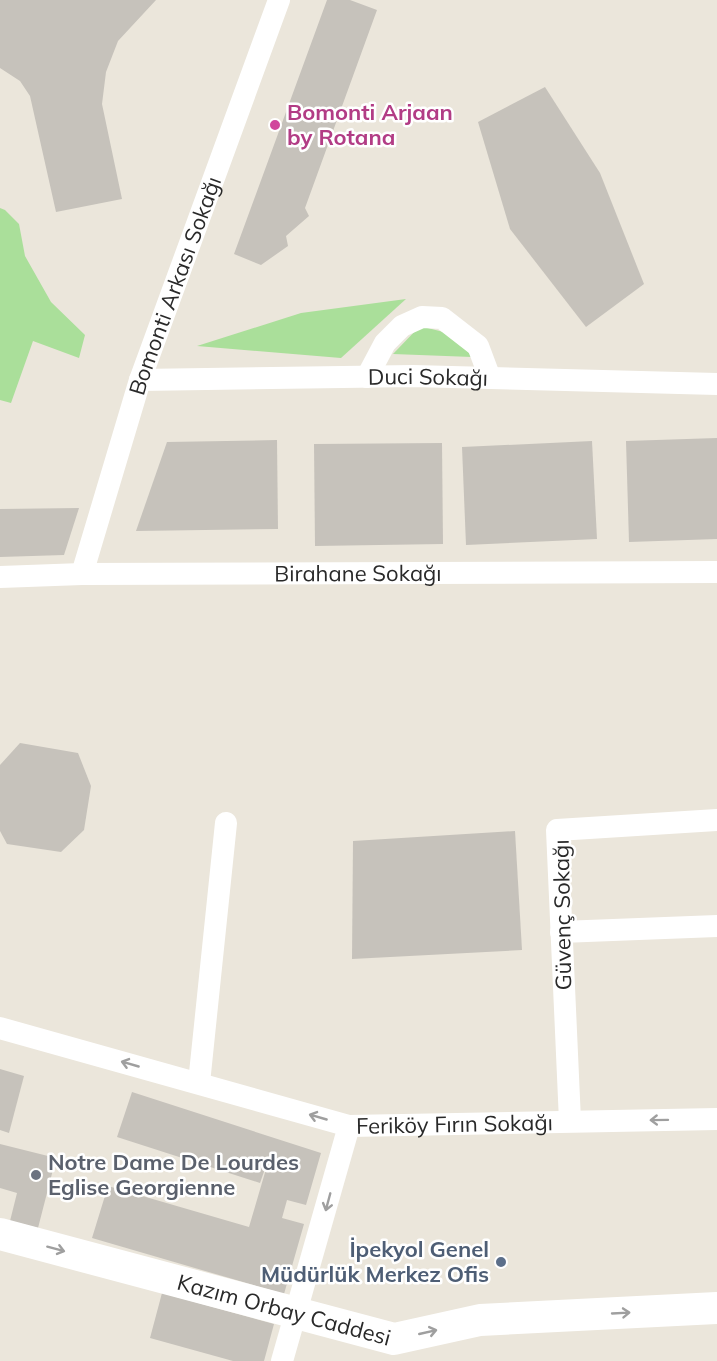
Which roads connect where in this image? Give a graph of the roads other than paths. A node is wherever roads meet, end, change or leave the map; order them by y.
1 (279, 0) edge
2 (367, 377) junction
3 (490, 378) junction
4 (140, 380) junction
5 (717, 384) edge
6 (717, 572) edge
7 (82, 574) junction
8 (0, 577) edge
9 (717, 820) edge
10 (226, 823) dead end
11 (717, 926) edge
12 (561, 932) junction
13 (0, 1028) edge
14 (199, 1083) junction
15 (717, 1119) edge
16 (570, 1121) junction
17 (349, 1126) junction
18 (0, 1234) edge
19 (717, 1308) edge
20 (297, 1316) junction
21 (282, 1361) edge

1 - 4 street, Bomonti Arkası Sokağı
2 - 3 street, Duci Sokağı
2 - 3 street
2 - 4 street, Duci Sokağı
3 - 5 street, Duci Sokağı
4 - 7 street, Bomonti Arkası Sokağı
6 - 7 street, Birahane Sokağı
7 - 8 street, Birahane Sokağı
9 - 12 street, Güvenç Sokağı
10 - 14 street
11 - 12 street
12 - 16 street, Güvenç Sokağı
14 -> 13 street, Feriköy Fırın Sokağı
17 -> 14 street, Feriköy Fırın Sokağı
15 -> 16 street, Feriköy Fırın Sokağı
16 - 17 street, Feriköy Fırın Sokağı
17 -> 20 street
18 -> 20 street, Kazım Orbay Caddesi
20 -> 19 street, Kazım Orbay Caddesi
20 - 21 street

